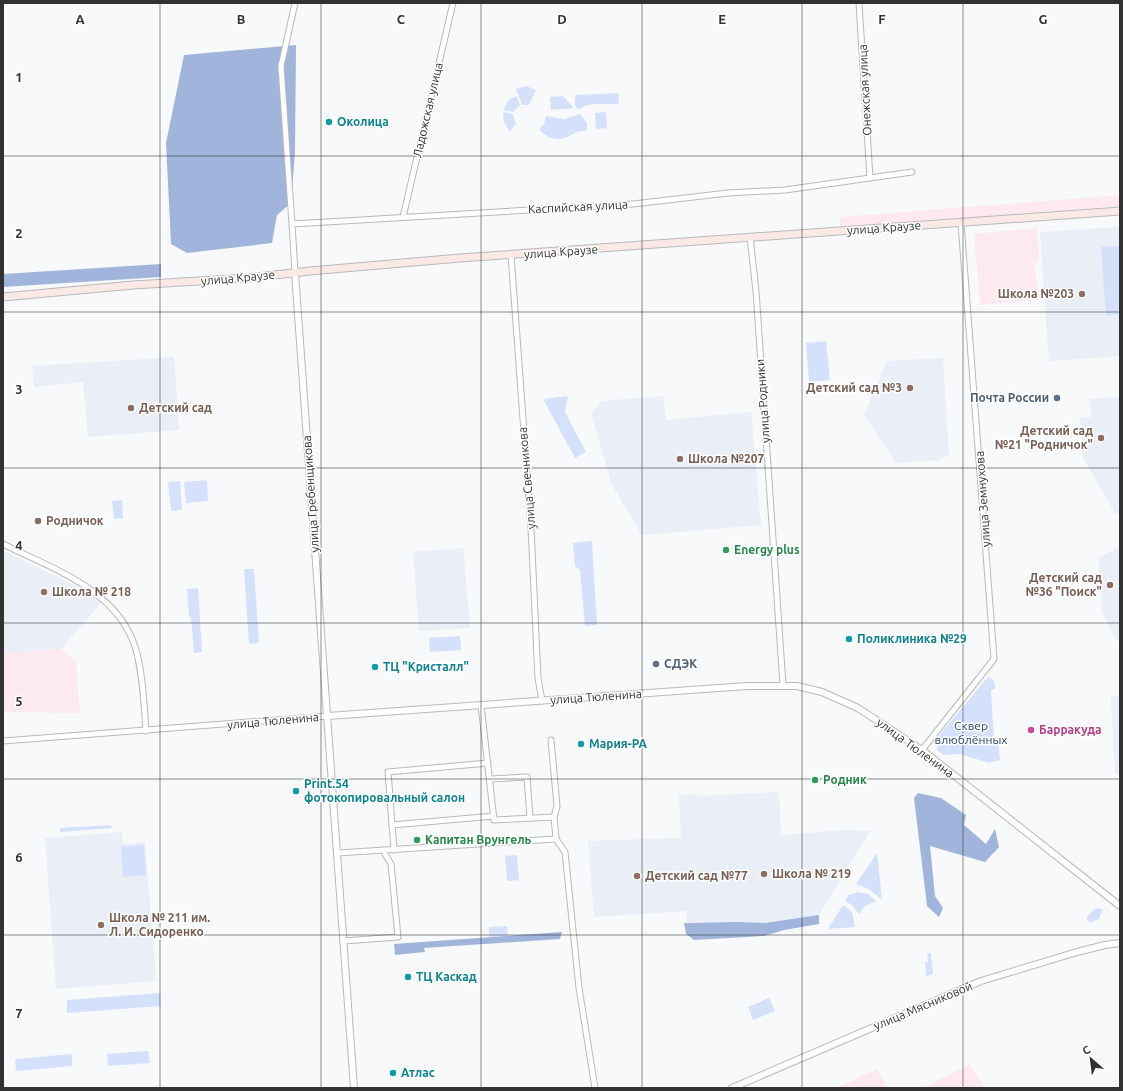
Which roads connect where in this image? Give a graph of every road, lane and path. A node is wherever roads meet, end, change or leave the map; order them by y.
1 (295, 3) edge
2 (453, 3) edge
3 (859, 3) edge
4 (912, 172) dead end
5 (870, 178) junction
6 (1120, 211) edge
7 (403, 217) junction
8 (961, 223) junction
9 (292, 224) junction
10 (750, 237) junction
11 (511, 255) junction
12 (295, 273) junction
13 (3, 297) edge
14 (3, 544) edge
15 (783, 685) junction
16 (542, 700) junction
17 (481, 705) junction
18 (328, 716) junction
19 (146, 731) junction
20 (551, 740) dead end
21 (3, 741) edge
22 (922, 750) junction
23 (488, 763) junction
24 (491, 779) junction
25 (494, 816) junction
26 (554, 817) junction
27 (530, 818) junction
28 (392, 825) junction
29 (556, 839) junction
30 (394, 850) junction
31 (338, 853) junction
32 (385, 854) dead end
33 (1120, 906) edge
34 (344, 941) junction
35 (1120, 944) edge
36 (354, 1088) edge
37 (595, 1088) edge
38 (732, 1088) edge

1 - 9 street
2 - 7 street, Ладожская улица
3 - 5 street, Онежская улица
4 - 5 street, Каспийская улица
5 - 7 street, Каспийская улица
6 - 8 main road, улица Краузе
7 - 9 street, Каспийская улица
8 - 10 main road, улица Краузе
8 - 22 street, улица Земнухова
9 - 12 street
10 - 11 main road, улица Краузе
10 - 15 street, улица Родники
11 - 12 main road, улица Краузе
11 - 16 street, улица Свечникова
12 - 13 main road, улица Краузе
12 - 18 street, улица Гребенщикова
14 - 19 street
15 - 16 street, улица Тюленина
15 - 22 street, улица Тюленина
16 - 17 street, улица Тюленина
17 - 18 street, улица Тюленина
17 - 23 street
18 - 19 street, улица Тюленина
18 - 31 street, улица Гребенщикова
19 - 21 street, улица Тюленина
20 - 26 street
22 - 33 street, улица Тюленина
23 - 24 street
23 - 28 street
24 - 25 street
24 - 27 street
25 - 27 street
25 - 28 street
26 - 27 street
26 - 29 street
28 - 30 street
29 - 30 street
29 - 37 street
30 - 31 street
31 - 34 street, улица Гребенщикова
32 - 34 street
34 - 36 street, улица Гребенщикова
35 - 38 street, улица Мясниковой

